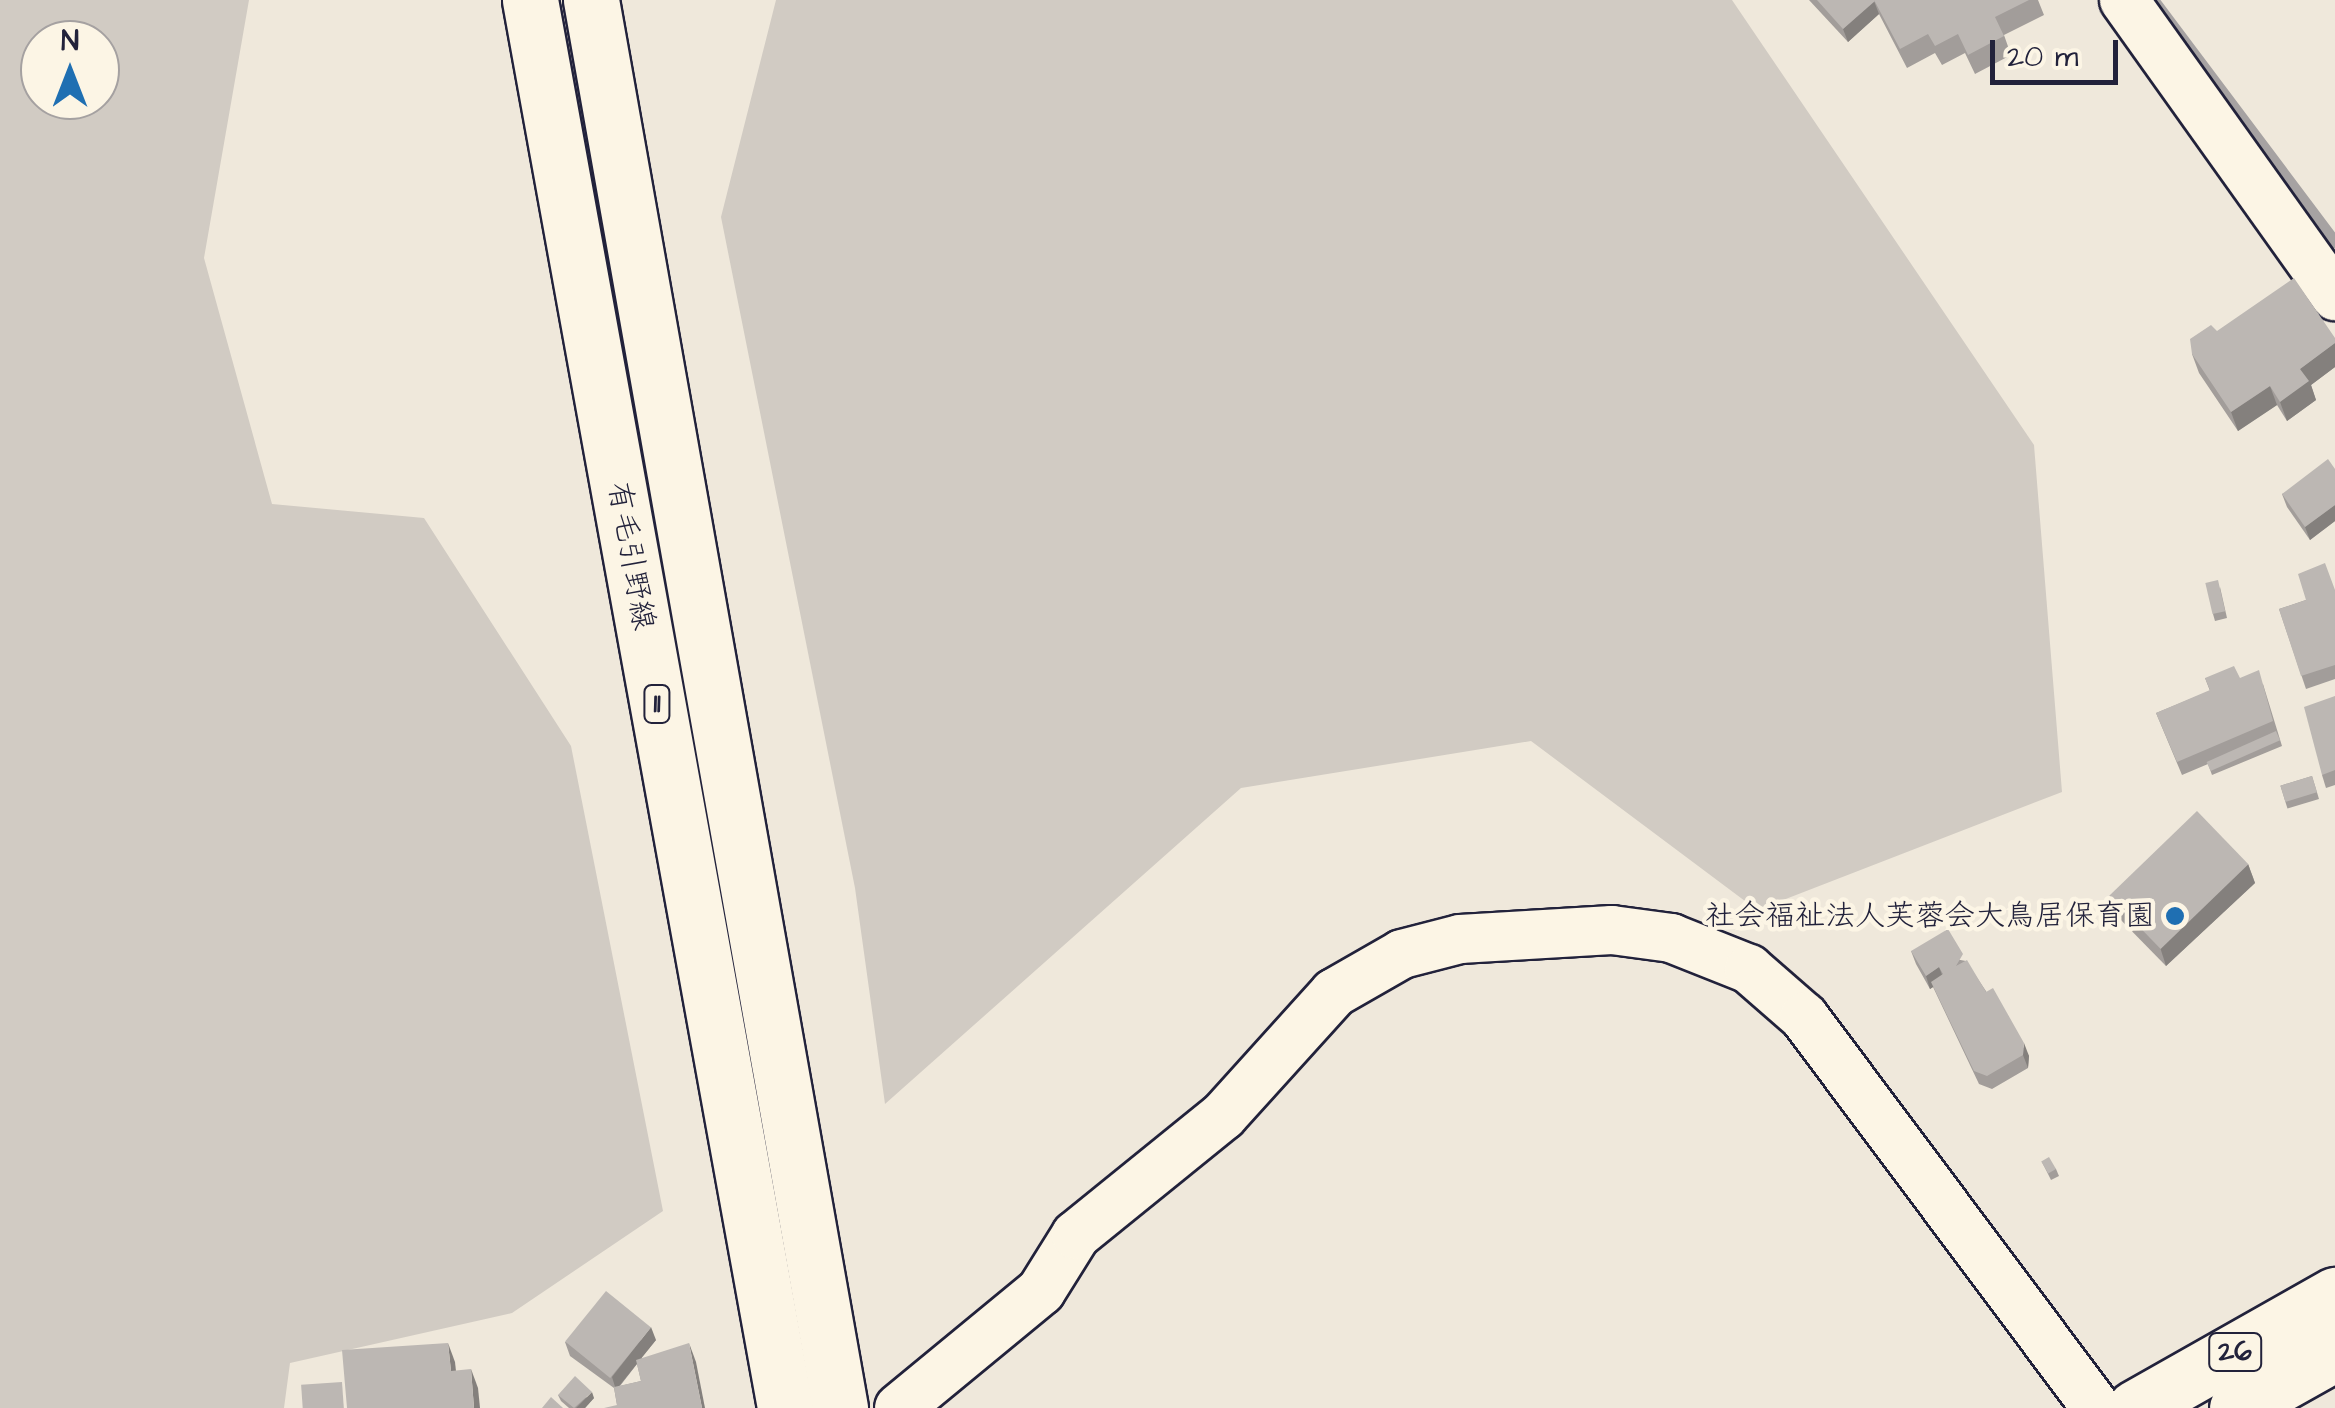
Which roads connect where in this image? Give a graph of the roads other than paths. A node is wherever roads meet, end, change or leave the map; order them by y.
1 (530, 0) edge
2 (590, 0) edge
3 (2124, 0) edge
4 (2335, 296) edge
5 (2335, 1295) edge
6 (2335, 1353) edge
7 (785, 1408) edge
8 (840, 1408) edge
9 (899, 1408) edge
10 (2096, 1408) edge
11 (2135, 1408) edge
12 (2237, 1408) edge

1 - 7 main road, 有毛引野線 / 11
2 - 8 main road, 有毛引野線 / 11
3 - 4 street
5 - 11 main road, 26
6 - 12 main road, 26
9 - 10 street

